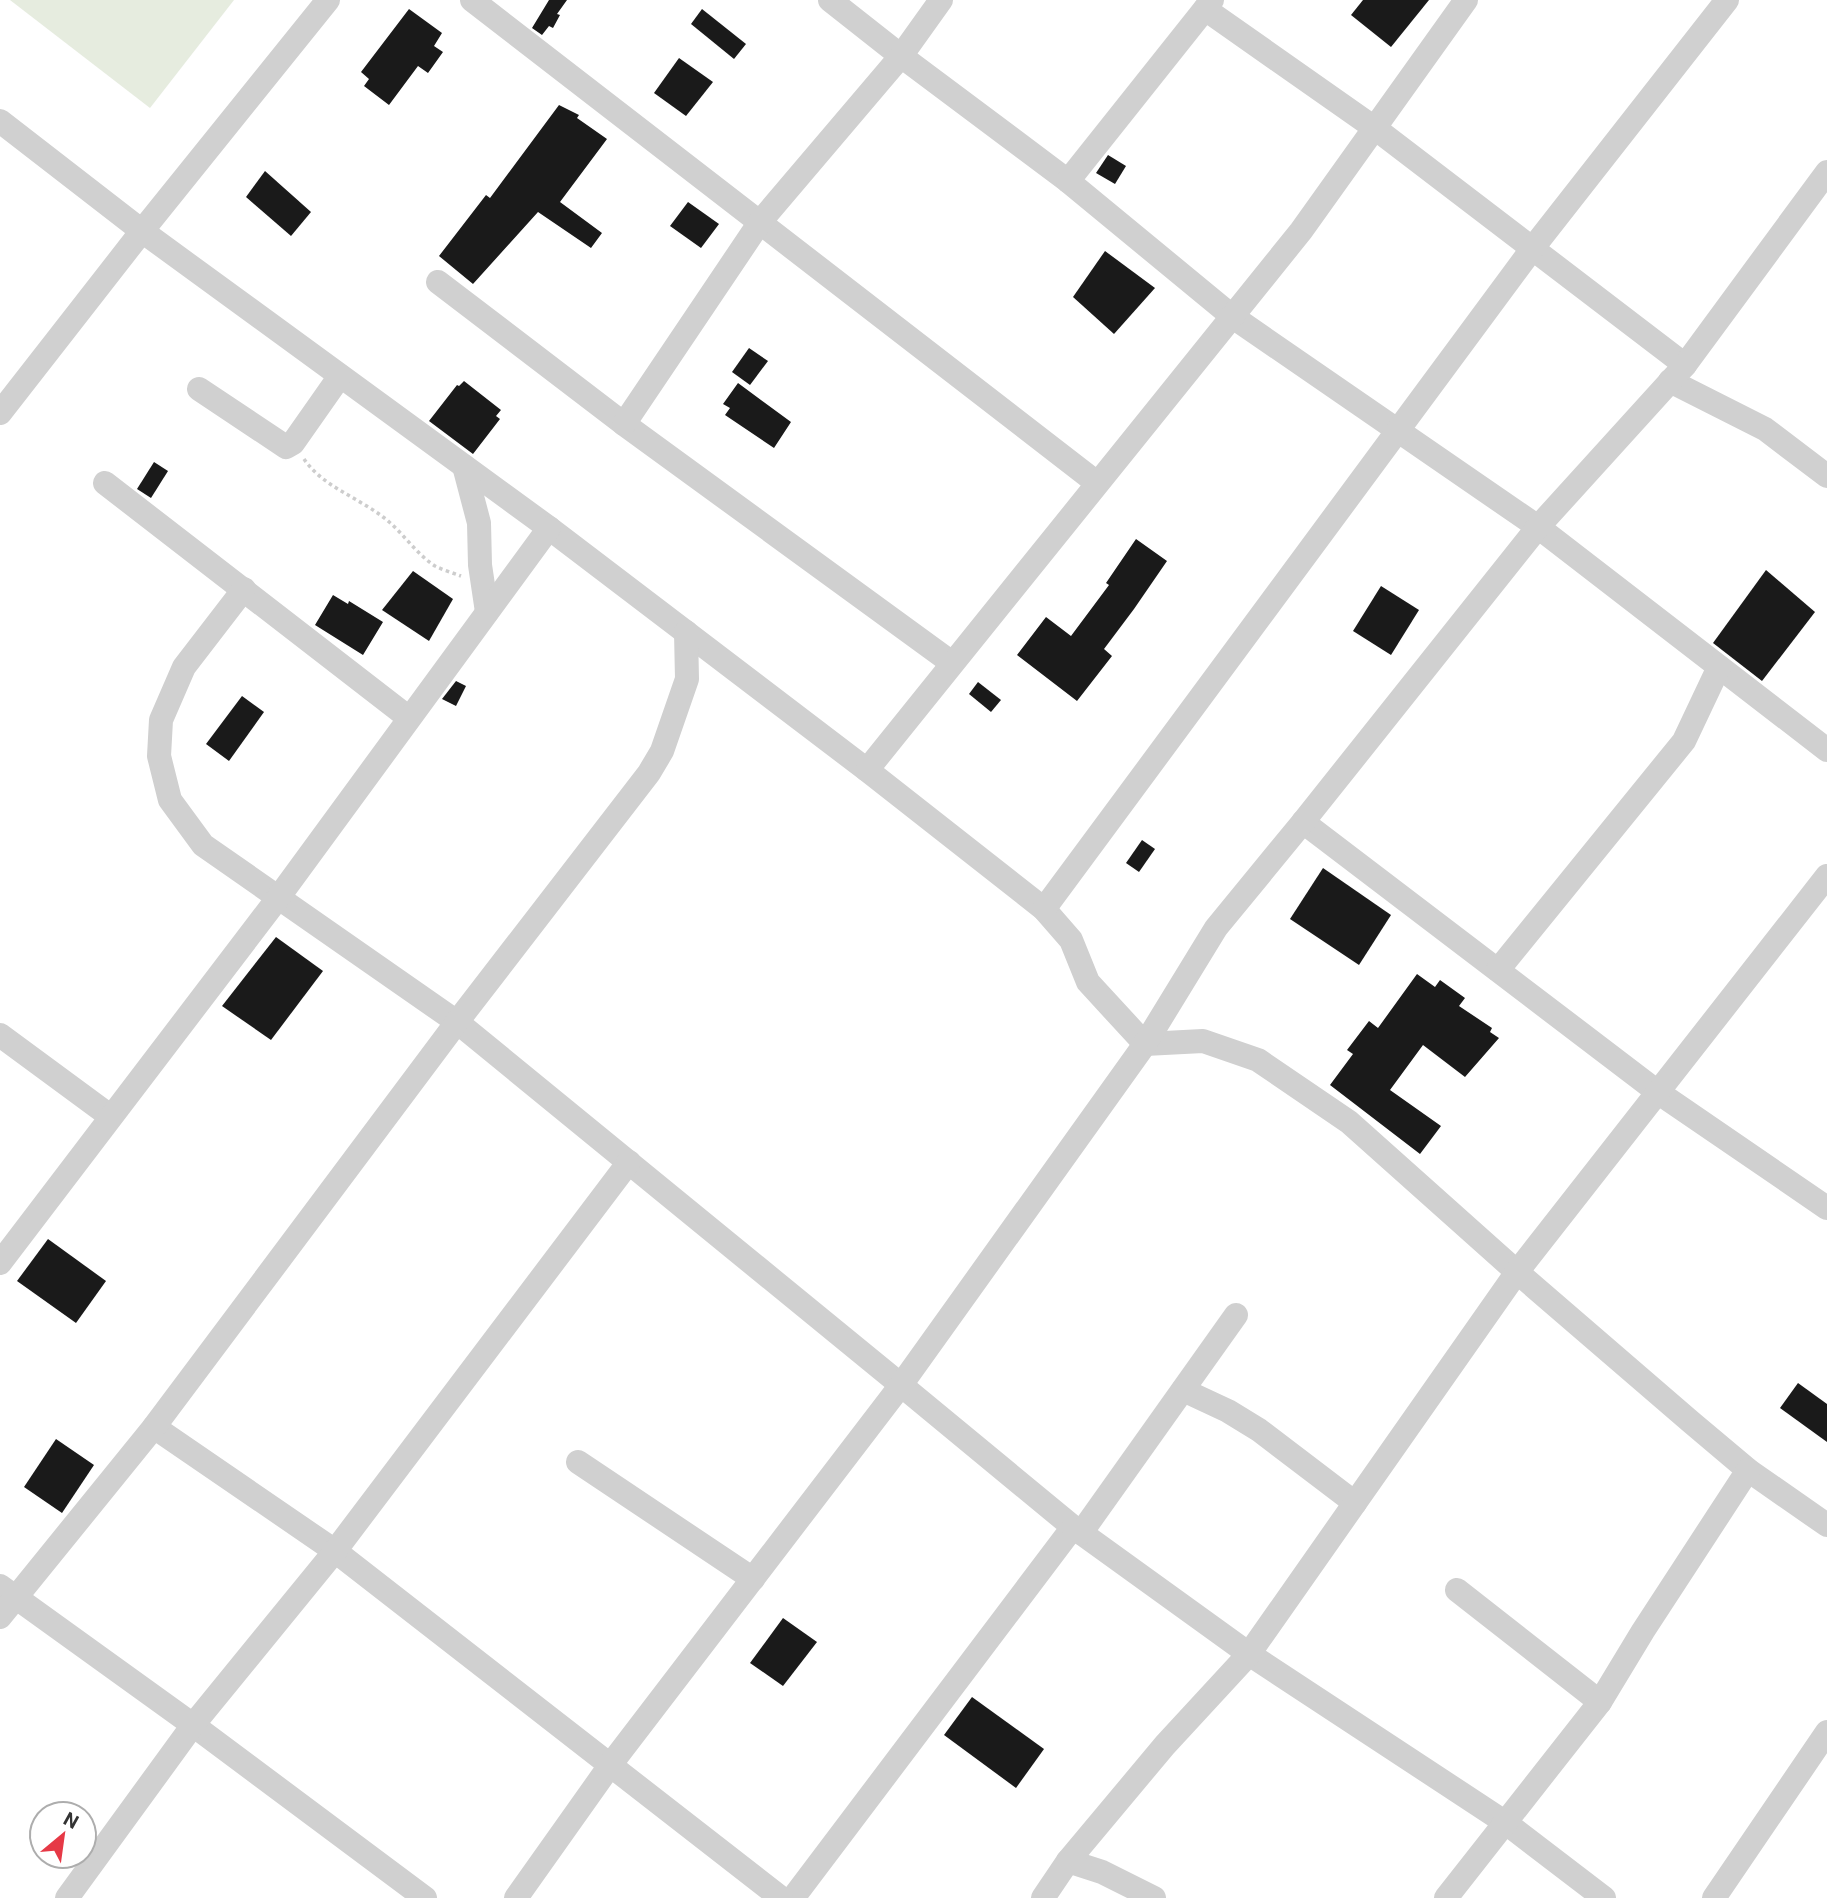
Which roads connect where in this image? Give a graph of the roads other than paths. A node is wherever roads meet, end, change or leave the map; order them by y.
1 (328, 0) edge
2 (472, 0) edge
3 (830, 0) edge
4 (941, 0) edge
5 (1466, 0) edge
6 (1727, 0) edge
7 (1209, 5) edge
8 (901, 56) junction
9 (0, 121) edge
10 (1376, 129) junction
11 (1827, 172) edge
12 (1068, 181) junction
13 (760, 222) junction
14 (142, 231) junction
15 (1532, 248) junction
16 (438, 282) dead end
17 (1233, 317) junction
18 (1678, 373) junction
19 (340, 376) junction
20 (200, 389) dead end
21 (0, 413) edge
22 (624, 424) junction
23 (1398, 431) junction
24 (464, 466) junction
25 (1827, 476) edge
26 (1097, 483) junction
27 (105, 484) dead end
28 (1538, 527) junction
29 (549, 528) junction
30 (244, 589) junction
31 (487, 612) junction
32 (686, 632) junction
33 (952, 663) junction
34 (1719, 667) junction
35 (409, 719) junction
36 (1827, 750) edge
37 (867, 770) junction
38 (1303, 822) junction
39 (1827, 876) edge
40 (278, 898) junction
41 (1044, 909) junction
42 (1498, 970) junction
43 (457, 1023) junction
44 (0, 1035) edge
45 (1145, 1044) junction
46 (1659, 1093) junction
47 (110, 1115) junction
48 (629, 1162) junction
49 (1825, 1203) edge
50 (0, 1263) edge
51 (1517, 1272) junction
52 (1236, 1315) dead end
53 (901, 1385) junction
54 (1183, 1390) junction
55 (154, 1427) junction
56 (578, 1462) dead end
57 (1748, 1470) junction
58 (1355, 1503) junction
59 (1827, 1525) edge
60 (1077, 1530) junction
61 (335, 1551) junction
62 (752, 1580) junction
63 (1457, 1590) dead end
64 (5, 1601) edge
65 (1249, 1654) junction
66 (1600, 1702) junction
67 (193, 1725) junction
68 (1827, 1732) edge
69 (611, 1764) junction
70 (1506, 1823) junction
71 (1068, 1861) junction
72 (71, 1897) edge
73 (425, 1898) edge
74 (516, 1898) edge
75 (781, 1898) edge
76 (793, 1898) edge
77 (1043, 1898) edge
78 (1154, 1898) edge
79 (1446, 1898) edge
80 (1604, 1898) edge
81 (1714, 1898) edge

1 - 14 street
2 - 13 street
3 - 8 street
4 - 8 street
5 - 10 street
6 - 15 street
7 - 10 street
7 - 12 street
8 - 12 street
8 - 13 street
9 - 14 street
10 - 15 street
10 - 17 street
11 - 18 street
12 - 17 street
13 - 22 street
13 - 26 street
14 - 19 street
14 - 21 street
15 - 18 street
15 - 23 street
16 - 22 street
17 - 23 street
17 - 26 street
18 - 25 street
18 - 28 street
19 - 20 street
19 - 24 street
22 - 33 street
23 - 28 street
23 - 41 street
24 - 29 street
24 - 31 street
26 - 33 street
27 - 30 street
28 - 34 street
28 - 38 street
29 - 31 street
29 - 32 street
30 - 35 street
30 - 40 street
31 - 35 street
32 - 37 street
32 - 43 street
33 - 37 street
34 - 36 street
34 - 42 street
35 - 40 street
37 - 41 street
38 - 42 street
38 - 45 street
39 - 46 street
40 - 43 street
40 - 47 street
41 - 45 street
42 - 46 street
43 - 48 street
43 - 55 street
44 - 47 street
45 - 51 street
45 - 53 street
46 - 49 street
46 - 51 street
47 - 50 street
48 - 53 street
48 - 61 street
51 - 57 street
51 - 58 street
52 - 54 street
53 - 60 street
53 - 62 street
54 - 58 street
54 - 60 street
55 - 61 street
55 - 64 street
56 - 62 street
57 - 59 street
57 - 66 street
58 - 65 street
60 - 65 street
60 - 76 street
61 - 67 street
61 - 69 street
62 - 69 street
63 - 66 street
64 - 67 street
65 - 70 street
65 - 71 street
66 - 70 street
67 - 72 street
67 - 73 street
68 - 81 street
69 - 74 street
69 - 75 street
70 - 79 street
70 - 80 street
71 - 77 street
71 - 78 street

